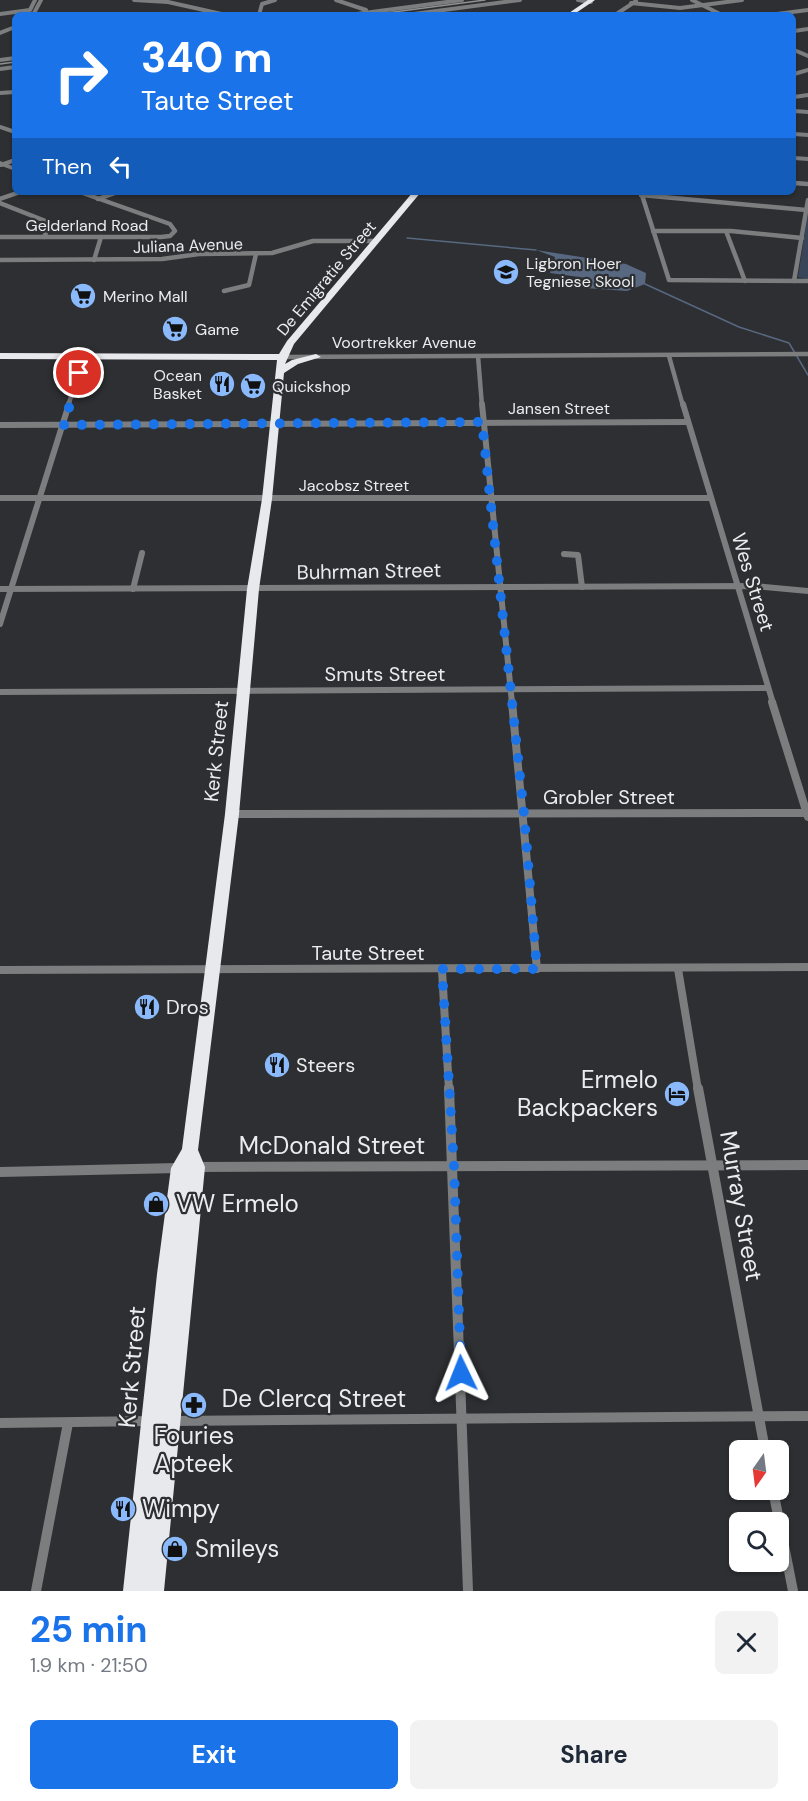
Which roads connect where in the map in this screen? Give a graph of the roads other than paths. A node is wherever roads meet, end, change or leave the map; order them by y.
1 (35, 0) edge
2 (134, 0) edge
3 (275, 0) edge
4 (336, 0) edge
5 (462, 0) edge
6 (520, 0) edge
7 (578, 0) edge
8 (637, 0) edge
9 (692, 0) edge
10 (735, 0) edge
11 (742, 0) edge
12 (592, 1) edge
13 (394, 3) dead end
14 (632, 3) junction
15 (702, 5) junction
16 (391, 9) junction
17 (808, 10) edge
18 (382, 11) junction
19 (15, 12) edge
20 (209, 12) edge
21 (260, 12) edge
22 (374, 12) edge
23 (429, 12) edge
24 (576, 12) edge
25 (619, 12) edge
26 (716, 12) edge
27 (792, 12) edge
28 (88, 195) edge
29 (109, 195) edge
30 (414, 195) edge
31 (642, 195) edge
32 (660, 195) edge
33 (98, 199) junction
34 (808, 200) edge
35 (0, 201) edge
36 (806, 210) junction
37 (653, 231) junction
38 (726, 231) junction
39 (0, 237) edge
40 (44, 237) junction
41 (101, 237) junction
42 (802, 238) junction
43 (375, 241) junction
44 (256, 254) junction
45 (0, 260) edge
46 (94, 260) junction
47 (745, 281) junction
48 (794, 281) junction
49 (808, 281) edge
50 (224, 291) dead end
51 (290, 344) junction
52 (808, 354) edge
53 (0, 356) edge
54 (84, 356) junction
55 (478, 356) junction
56 (669, 356) junction
57 (251, 357) junction
58 (282, 357) junction
59 (316, 357) junction
60 (279, 374) junction
61 (482, 422) junction
62 (687, 422) junction
63 (273, 424) junction
64 (0, 425) edge
65 (64, 425) junction
66 (0, 498) edge
67 (41, 498) junction
68 (709, 498) junction
69 (267, 499) junction
70 (490, 499) junction
71 (142, 553) dead end
72 (564, 554) dead end
73 (500, 586) junction
74 (582, 587) junction
75 (738, 587) junction
76 (0, 589) edge
77 (12, 589) junction
78 (253, 589) junction
79 (133, 590) junction
80 (808, 591) edge
81 (0, 624) edge
82 (768, 688) junction
83 (512, 690) junction
84 (245, 691) junction
85 (1, 692) edge
86 (232, 814) junction
87 (524, 814) junction
88 (807, 816) edge
89 (808, 967) edge
90 (213, 968) junction
91 (442, 969) junction
92 (537, 969) junction
93 (678, 969) junction
94 (0, 970) edge
95 (189, 1162) junction
96 (711, 1165) junction
97 (808, 1165) edge
98 (454, 1166) junction
99 (0, 1172) edge
100 (758, 1416) junction
101 (808, 1416) edge
102 (463, 1419) junction
103 (162, 1421) junction
104 (0, 1423) edge
105 (68, 1423) junction
106 (763, 1440) edge
107 (775, 1500) edge
108 (36, 1591) edge
109 (134, 1591) edge
110 (153, 1591) edge
111 (468, 1591) edge
112 (793, 1591) edge

1 - 19 street
2 - 20 street
3 - 21 street
4 - 18 street
5 - 16 street
6 - 23 street
7 - 12 street
8 - 14 street
9 - 15 street
10 - 11 street
10 - 15 street
12 - 24 highway
13 - 16 street
14 - 15 street
14 - 25 street
15 - 26 street
16 - 18 street
17 - 27 street
18 - 22 street
28 - 33 street
29 - 33 street
30 - 43 highway, De Emigratie Street
31 - 37 street
32 - 36 street
33 - 41 street, Gelderland Road
34 - 36 street
35 - 40 street
36 - 42 street
37 - 38 street
37 - 47 street
38 - 42 street
38 - 47 street
39 - 40 street, Gelderland Road
40 - 41 street, Gelderland Road
41 - 46 street
42 - 48 street
43 - 44 street, Juliana Avenue
43 - 51 highway, De Emigratie Street
44 - 46 street, Juliana Avenue
44 - 50 street
45 - 46 street, Juliana Avenue
47 - 48 street
48 - 49 street
51 - 57 highway
51 - 58 highway, De Emigratie Street
51 - 59 highway
52 - 56 street, Voortrekker Avenue
53 - 54 highway, Voortrekker Avenue
54 - 57 highway, Voortrekker Avenue
54 - 65 street
55 - 56 street, Voortrekker Avenue
55 - 59 street, Voortrekker Avenue
55 - 61 street
56 - 62 street, Wes Street
57 - 58 highway, Voortrekker Avenue
57 - 60 highway
58 - 59 street, Voortrekker Avenue
58 - 60 highway, Kerk Street
59 - 60 highway
60 - 63 highway, Kerk Street
61 - 62 street, Jansen Street
61 - 63 street, Jansen Street
61 - 70 street
62 - 68 street, Wes Street
63 - 65 street, Jansen Street
63 - 69 highway, Kerk Street
64 - 65 street, Jansen Street
65 - 67 street
66 - 67 street, Jacobsz Street
67 - 69 street, Jacobsz Street
67 - 77 street
68 - 70 street, Jacobsz Street
68 - 75 street, Wes Street
69 - 70 street, Jacobsz Street
69 - 78 highway, Kerk Street
70 - 73 street
71 - 79 street
72 - 74 street
73 - 74 street, Buhrman Street
73 - 78 street, Buhrman Street
73 - 83 street
74 - 75 street, Buhrman Street
75 - 80 street, Buhrman Street
75 - 82 street, Wes Street
76 - 77 street, Buhrman Street
77 - 79 street, Buhrman Street
77 - 81 street
78 - 79 street, Buhrman Street
78 - 84 highway, Kerk Street
82 - 83 street, Smuts Street
82 - 88 street, Wes Street
83 - 84 street, Smuts Street
83 - 87 street
84 - 85 street, Smuts Street
84 - 86 highway, Kerk Street
86 - 87 street, Grobler Street
86 - 90 highway, Kerk Street
87 - 88 street, Grobler Street
87 - 92 street
89 - 93 street, Taute Street
90 - 91 street, Taute Street
90 - 94 street, Taute Street
90 - 95 highway, Kerk Street
91 - 92 street, Taute Street
91 - 98 street
92 - 93 street, Taute Street
93 - 96 street, Murray Street
95 - 98 street, McDonald Street
95 - 99 street, McDonald Street
95 - 103 highway, Kerk Street
96 - 97 street, McDonald Street
96 - 98 street, McDonald Street
96 - 100 street, Murray Street
98 - 102 street
100 - 101 street, De Clercq Street
100 - 102 street, De Clercq Street
100 - 106 street, Murray Street
102 - 103 street, De Clercq Street
102 - 111 street
103 - 105 street, De Clercq Street
103 - 109 highway, Kerk Street
103 - 110 highway, Kerk Street
104 - 105 street, De Clercq Street
105 - 108 street
107 - 112 street

